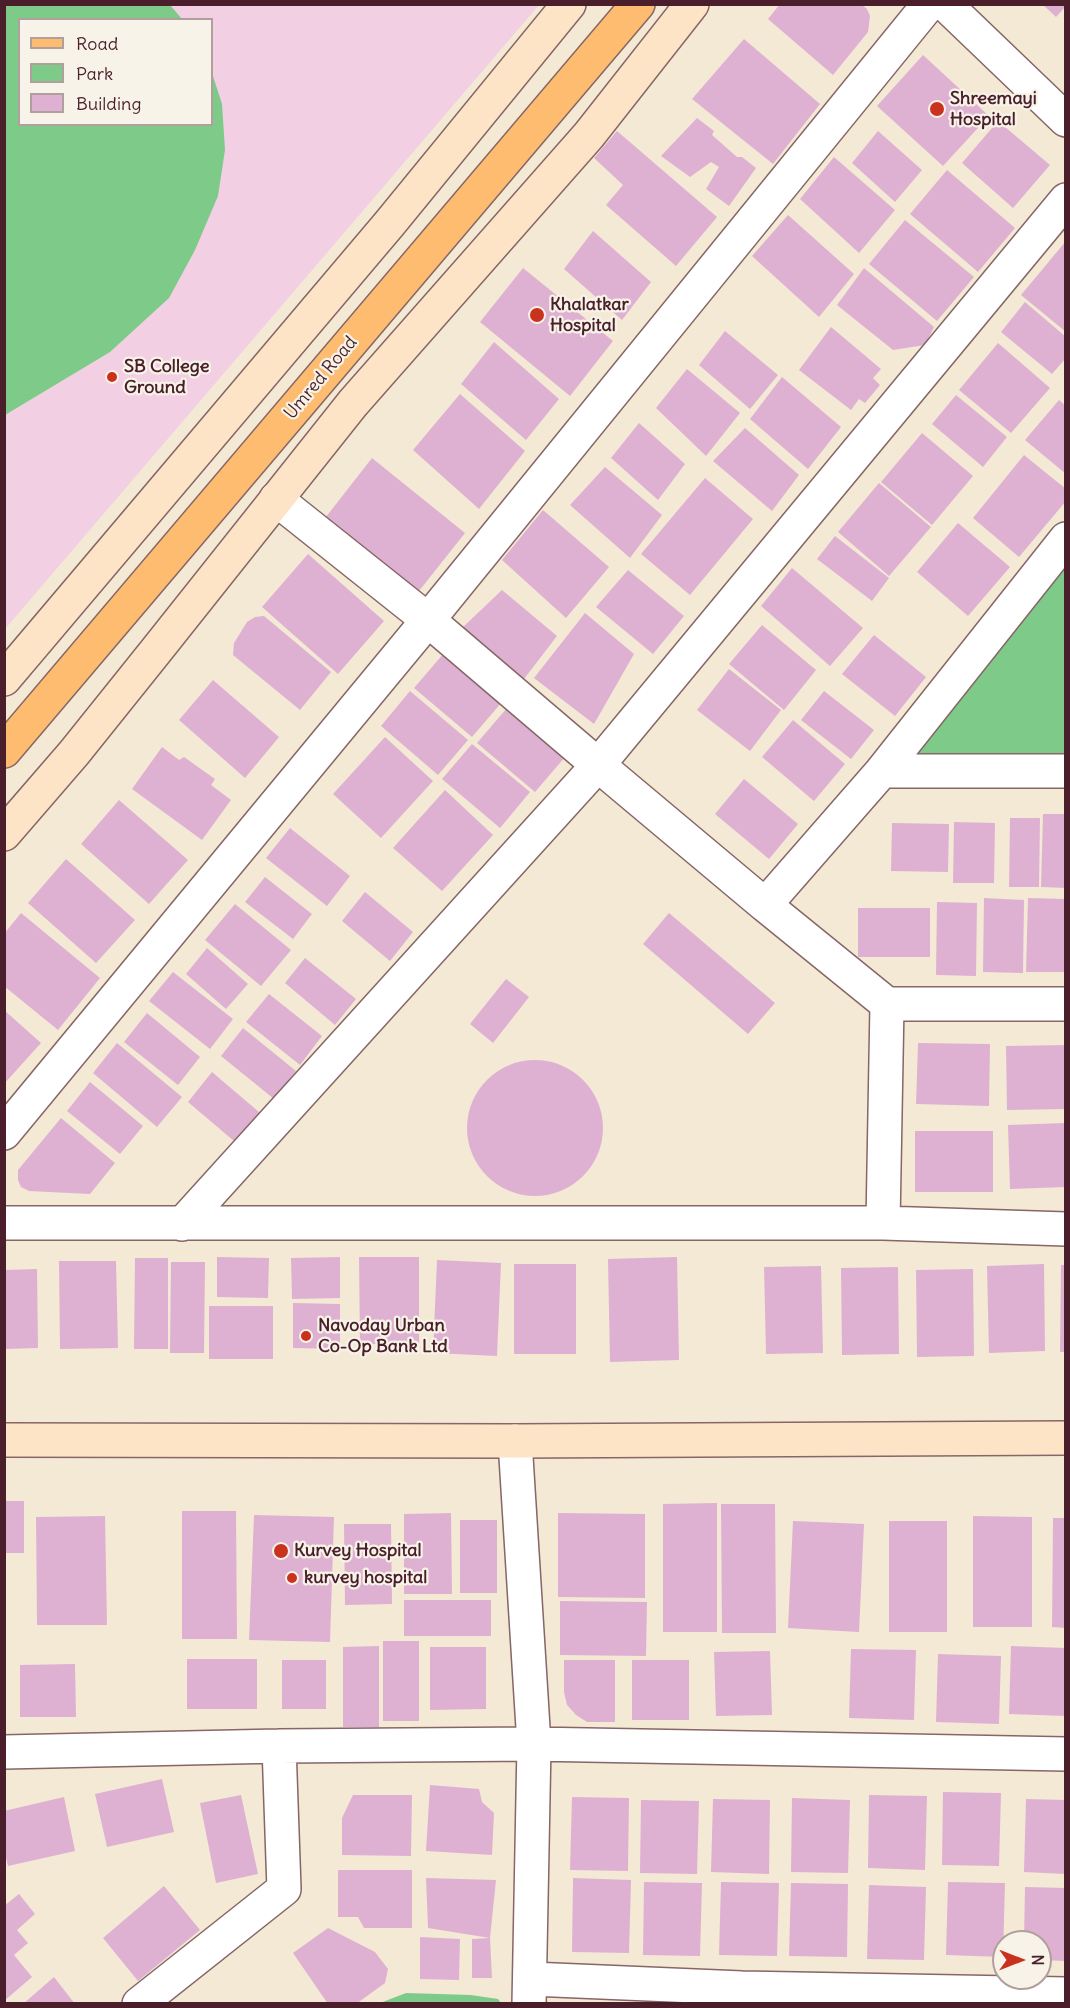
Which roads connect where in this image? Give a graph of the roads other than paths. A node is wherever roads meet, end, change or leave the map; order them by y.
1 (569, 4) edge
2 (638, 4) edge
3 (692, 4) edge
4 (929, 4) edge
5 (945, 4) edge
6 (1065, 120) edge
7 (1065, 200) edge
8 (276, 499) junction
9 (1065, 539) edge
10 (428, 620) junction
11 (4, 679) edge
12 (4, 751) edge
13 (598, 765) junction
14 (882, 771) junction
15 (1065, 771) edge
16 (4, 834) edge
17 (765, 905) junction
18 (887, 1004) junction
19 (1065, 1004) edge
20 (4, 1134) edge
21 (4, 1223) edge
22 (884, 1223) junction
23 (182, 1224) junction
24 (1065, 1229) edge
25 (1065, 1438) edge
26 (4, 1440) edge
27 (515, 1441) junction
28 (534, 1744) junction
29 (279, 1746) junction
30 (4, 1752) edge
31 (1065, 1754) edge
32 (530, 1991) edge
33 (1065, 1994) edge
34 (742, 1996) edge
35 (139, 2004) edge

1 - 11 street
2 - 12 main road, Umred Road
3 - 8 street
4 - 10 street
5 - 6 street
7 - 13 street
8 - 10 street
8 - 16 street
9 - 14 street
10 - 13 street
10 - 20 street
13 - 17 street
13 - 23 street
14 - 15 street
14 - 17 street
17 - 18 street
18 - 19 street
18 - 22 street
21 - 23 street
22 - 23 street
22 - 24 street
25 - 27 street
26 - 27 street
27 - 28 street
28 - 29 street
28 - 31 street
28 - 32 street
29 - 30 street
29 - 35 street
32 - 34 street
33 - 34 street

